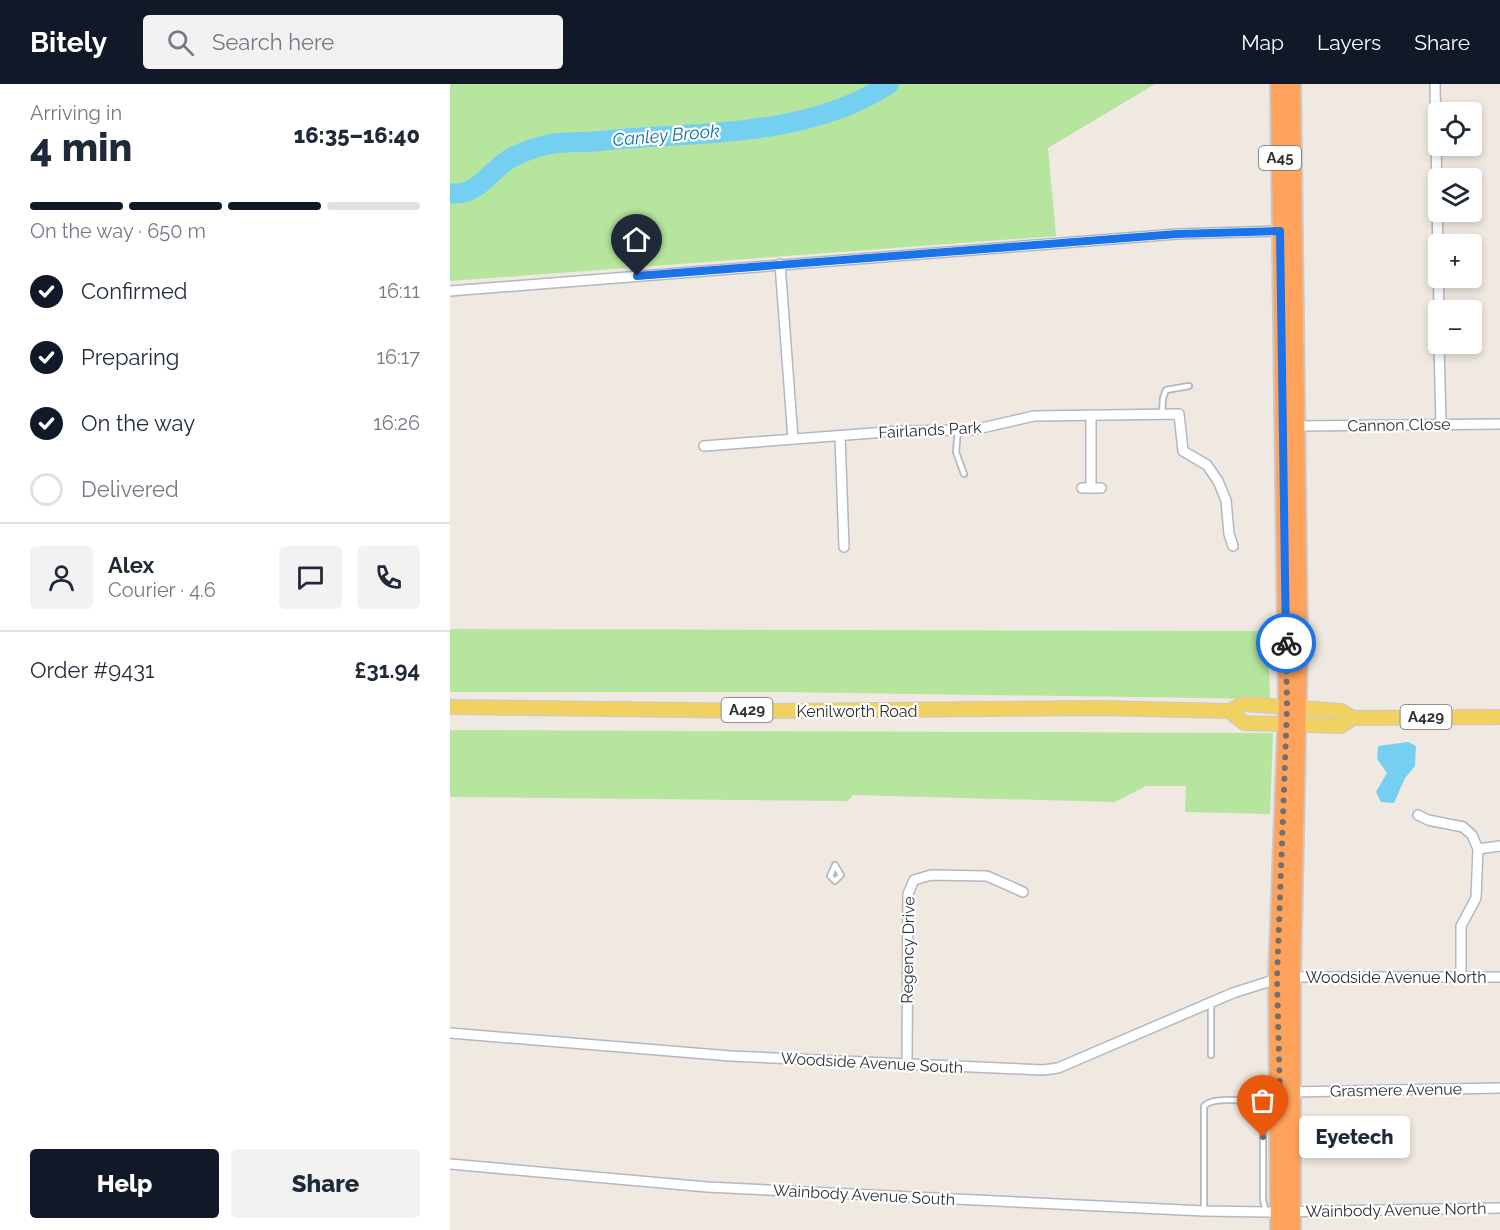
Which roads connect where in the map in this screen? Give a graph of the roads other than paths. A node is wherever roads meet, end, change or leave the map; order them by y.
1 (1279, 84) edge
2 (1292, 84) edge
3 (1435, 84) edge
4 (1280, 231) junction
5 (780, 264) junction
6 (450, 291) edge
7 (1439, 300) edge
8 (1439, 354) edge
9 (1189, 386) dead end
10 (1162, 414) junction
11 (1091, 415) junction
12 (1500, 424) edge
13 (1441, 425) junction
14 (1297, 426) junction
15 (958, 430) junction
16 (840, 436) junction
17 (793, 439) junction
18 (704, 446) dead end
19 (964, 474) dead end
20 (1091, 488) dead end
21 (1233, 546) dead end
22 (844, 547) dead end
23 (450, 707) edge
24 (1292, 716) junction
25 (1500, 717) edge
26 (1418, 814) dead end
27 (1500, 846) edge
28 (1478, 849) junction
29 (1023, 892) dead end
30 (1461, 977) junction
31 (1500, 977) edge
32 (1284, 978) junction
33 (1211, 1002) junction
34 (450, 1034) edge
35 (1211, 1055) dead end
36 (907, 1064) junction
37 (1500, 1088) edge
38 (1285, 1094) junction
39 (1264, 1106) junction
40 (450, 1164) edge
41 (1500, 1208) edge
42 (1204, 1211) junction
43 (1279, 1212) junction
44 (1279, 1230) edge
45 (1292, 1230) edge

1 - 4 highway, A45
2 - 14 highway, A45
3 - 7 street
4 - 5 street
4 - 24 highway, A45
5 - 6 street
5 - 17 street
8 - 13 street
9 - 10 lane
10 - 11 street, Fairlands Park
10 - 21 street, Fairlands Park
11 - 15 street, Fairlands Park
11 - 20 street
12 - 13 street, Cannon Close
13 - 14 street, Cannon Close
14 - 24 highway, A45
15 - 16 street, Fairlands Park
15 - 19 lane
16 - 17 street, Fairlands Park
16 - 22 street
17 - 18 street, Fairlands Park
23 - 24 main road, Kenilworth Road / A429
24 - 25 main road, Kenilworth Road / A429
24 - 32 highway, A45
26 - 28 street
27 - 28 street
28 - 30 street
29 - 36 street, Regency Drive
30 - 31 street, Woodside Avenue North
30 - 32 street, Woodside Avenue North
32 - 33 street, Woodside Avenue South
32 - 38 highway, A45
33 - 35 lane
33 - 36 street, Woodside Avenue South
34 - 36 street, Woodside Avenue South
37 - 38 street, Grasmere Avenue
38 - 39 lane
38 - 43 highway, A45
39 - 42 lane
39 - 43 lane
40 - 42 street, Wainbody Avenue South
41 - 43 street, Wainbody Avenue North
42 - 43 street, Wainbody Avenue South
43 - 44 highway, A45
43 - 45 highway, A45

